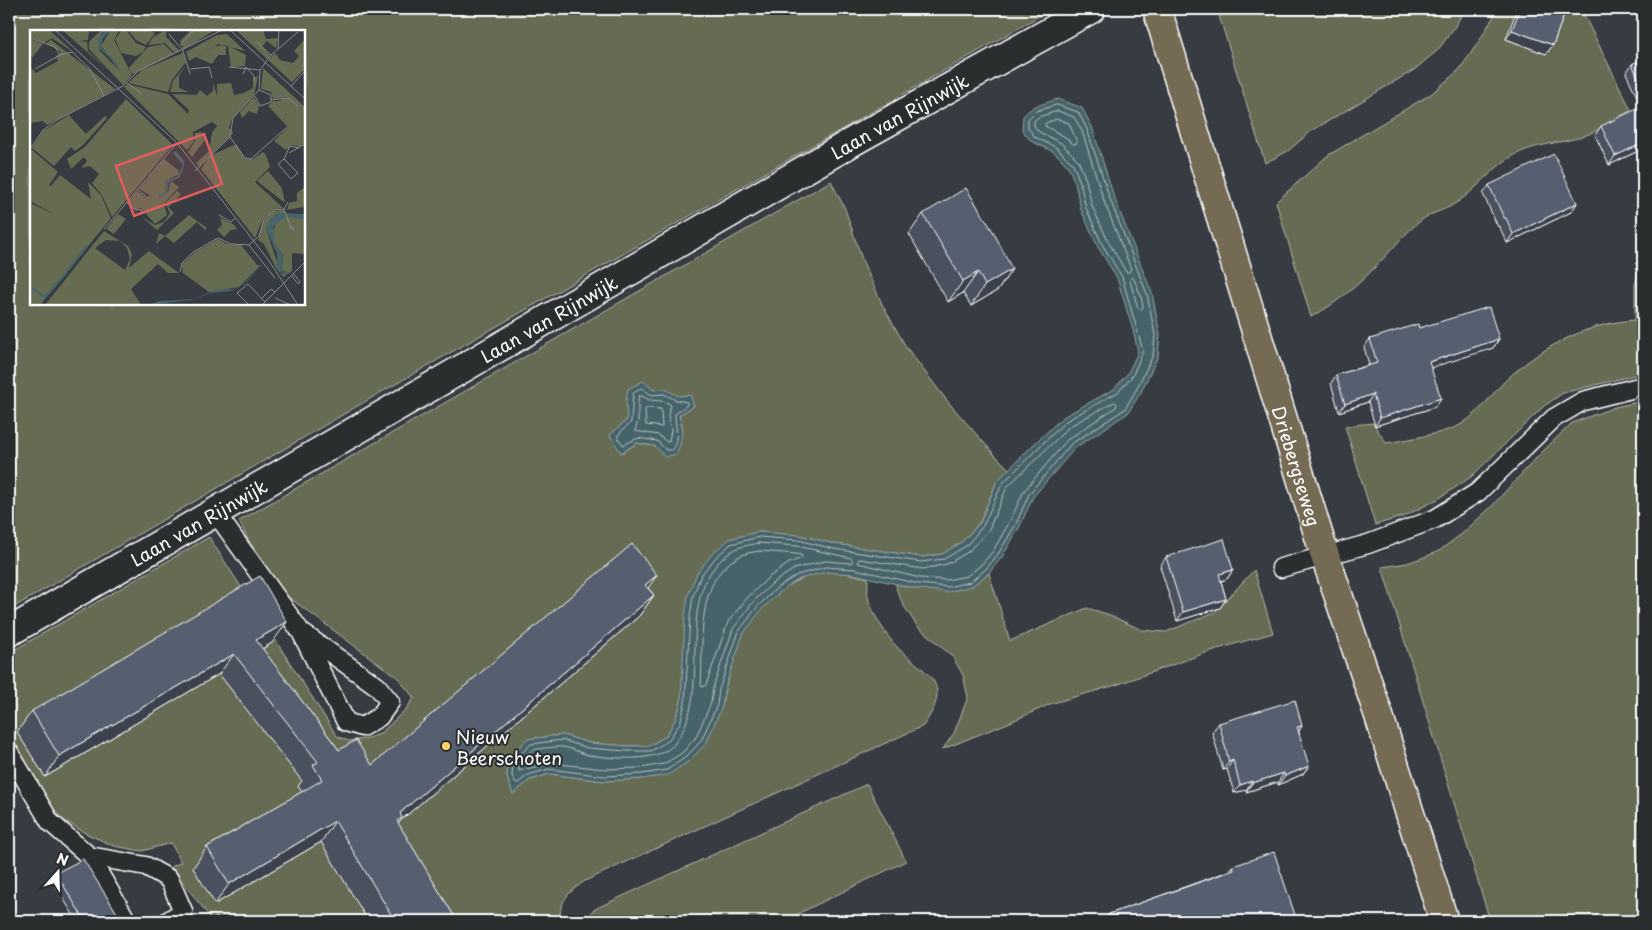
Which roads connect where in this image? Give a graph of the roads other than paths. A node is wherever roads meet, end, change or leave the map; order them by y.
1 (1091, 9) edge
2 (1157, 9) edge
3 (1643, 386) edge
4 (215, 512) junction
5 (1325, 556) junction
6 (1281, 568) dead end
7 (9, 632) edge
8 (301, 632) junction
9 (9, 752) edge
10 (89, 856) junction
11 (127, 921) edge
12 (168, 921) edge
13 (1444, 921) edge

1 - 4 street, Laan van Rijnwijk
2 - 5 main road, Driebergseweg
3 - 5 lane
4 - 7 street, Laan van Rijnwijk
4 - 8 lane
5 - 6 lane
5 - 13 main road, Driebergseweg
8 - 8 lane
9 - 10 lane
10 - 11 lane
10 - 12 lane

